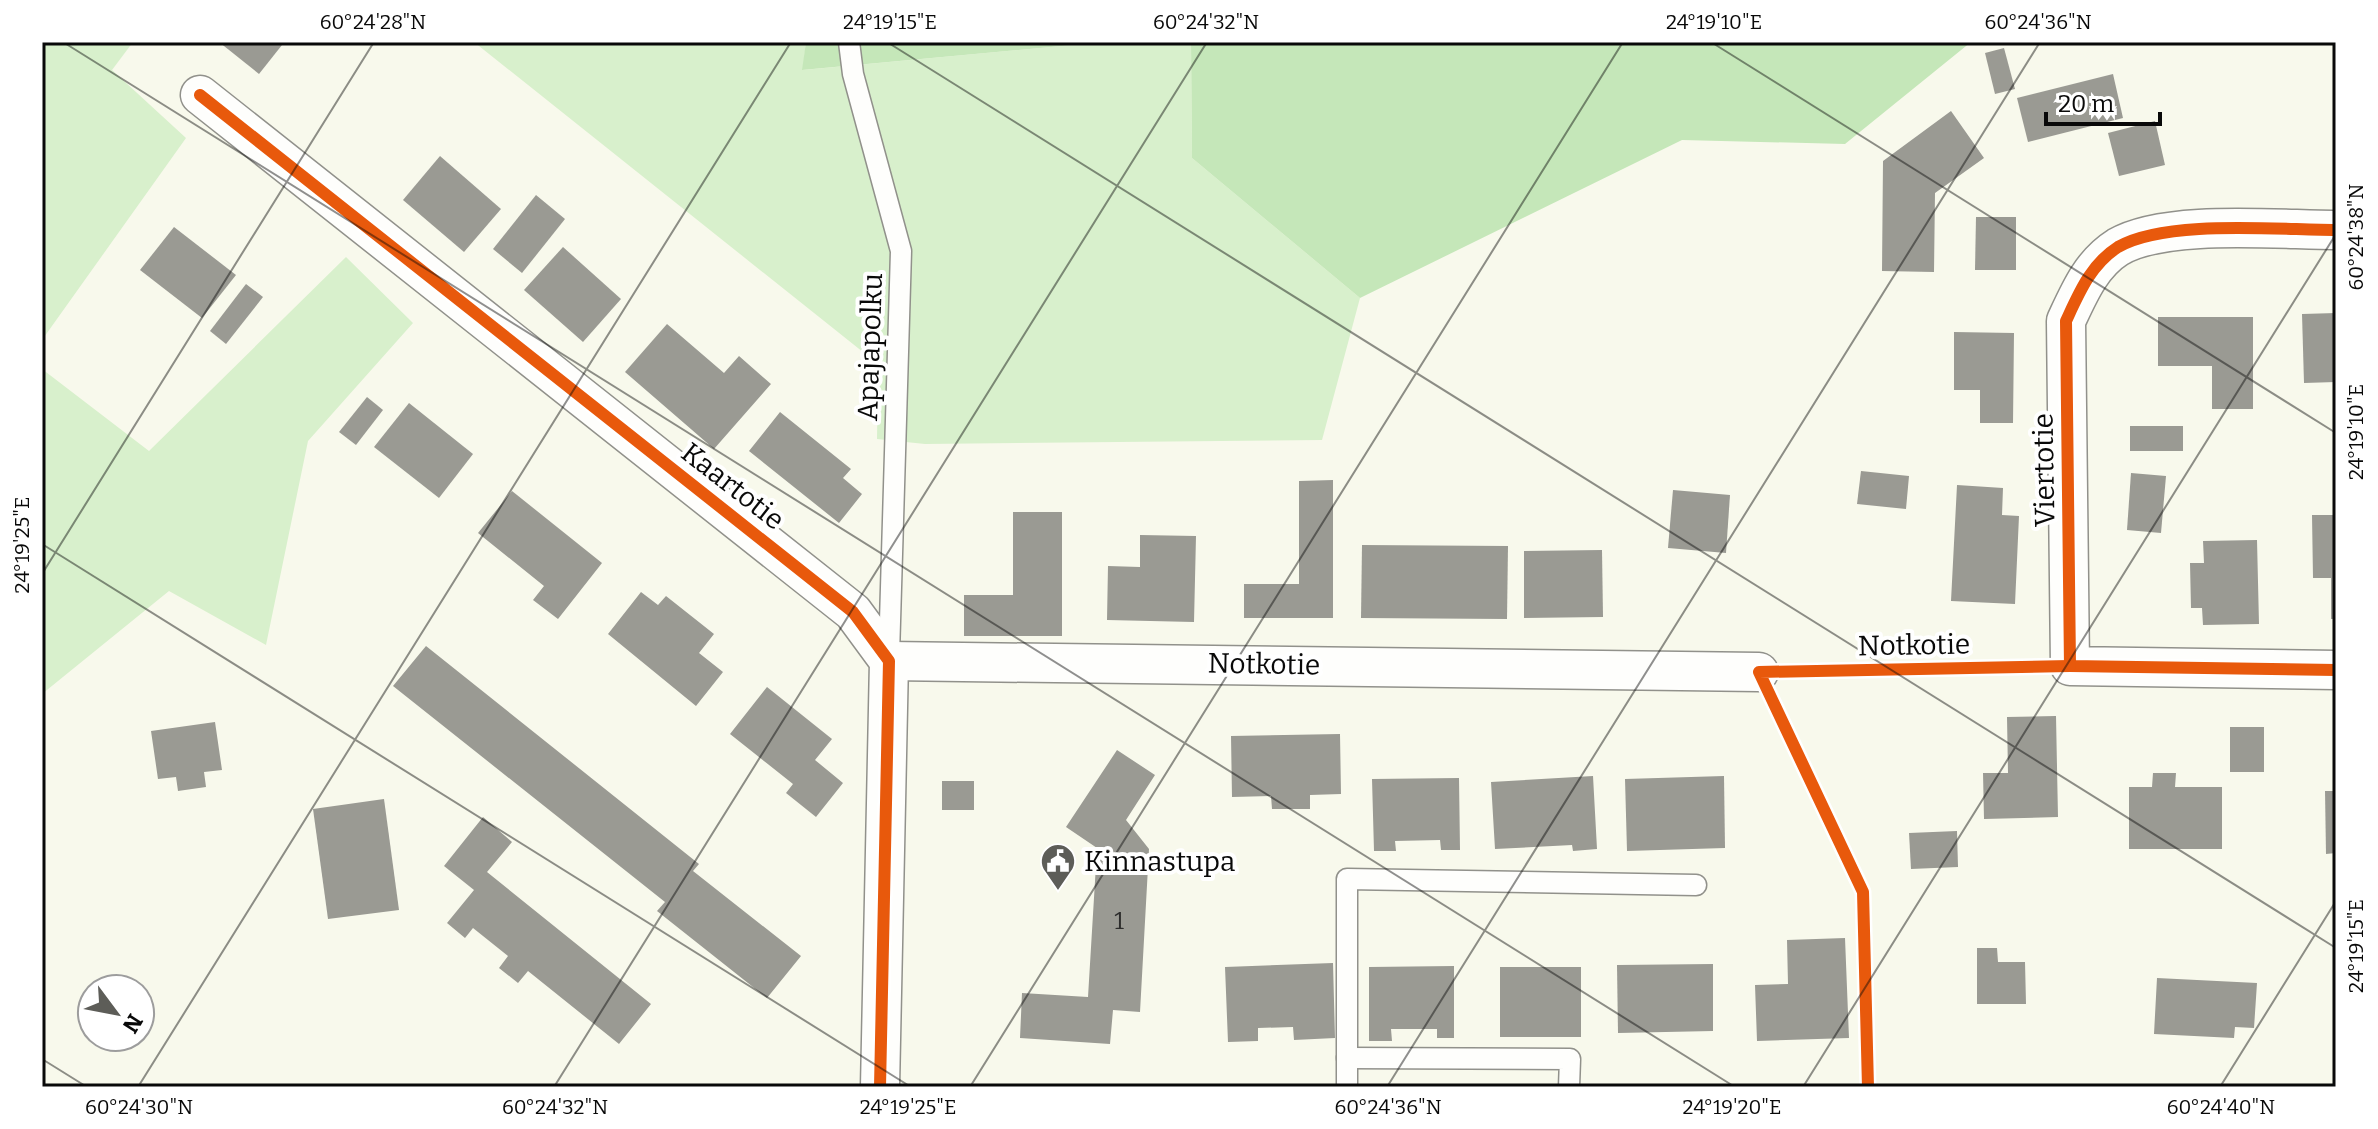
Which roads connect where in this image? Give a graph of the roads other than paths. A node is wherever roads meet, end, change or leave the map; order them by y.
1 (849, 42) edge
2 (200, 95) dead end
3 (2336, 230) edge
4 (889, 661) junction
5 (2336, 670) edge
6 (1759, 672) dead end
7 (1696, 885) dead end
8 (1347, 1058) junction
9 (880, 1087) edge
10 (1347, 1087) edge
11 (1569, 1087) edge

1 - 4 lane, Apajapolku
2 - 4 street, Kaartotie
3 - 5 street, Viertotie
4 - 6 street, Notkotie
4 - 9 street
7 - 8 lane
8 - 10 lane
8 - 11 lane

